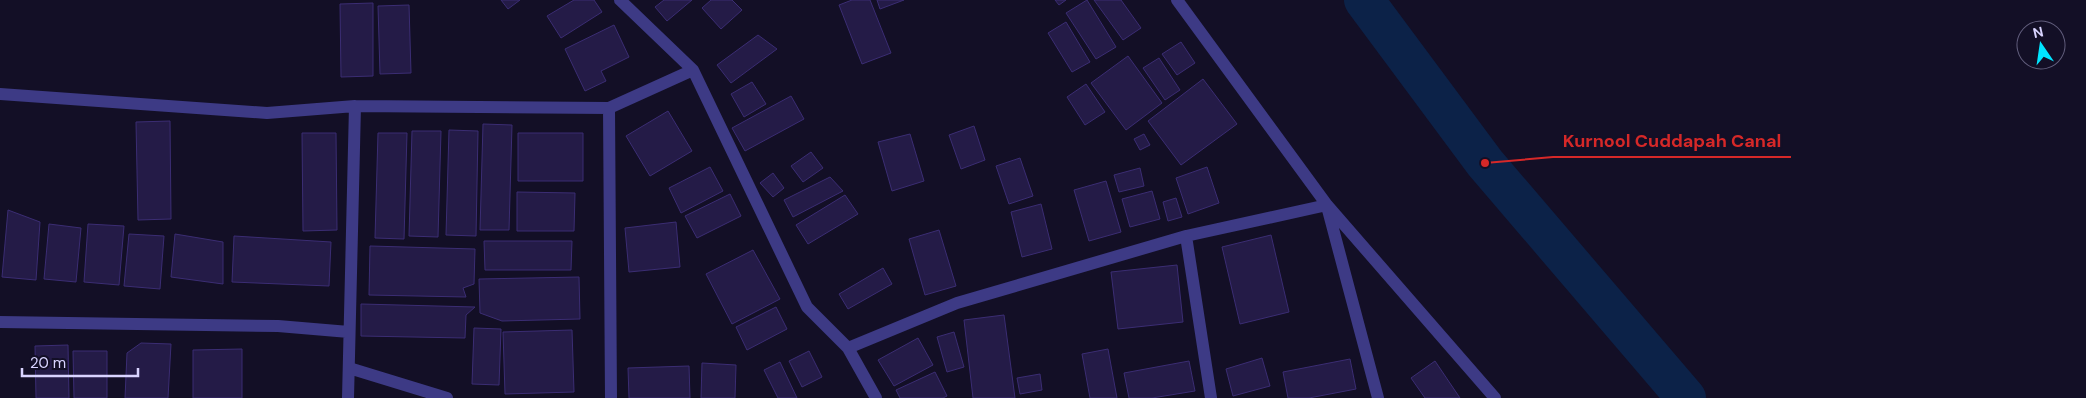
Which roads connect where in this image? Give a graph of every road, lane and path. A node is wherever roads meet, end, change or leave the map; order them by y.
1 (620, 0) edge
2 (1177, 0) edge
3 (693, 70) junction
4 (0, 94) edge
5 (355, 106) junction
6 (609, 108) junction
7 (1327, 205) junction
8 (1186, 236) junction
9 (0, 322) edge
10 (349, 332) junction
11 (848, 348) junction
12 (348, 368) junction
13 (348, 398) edge
14 (447, 398) edge
15 (611, 398) edge
16 (876, 398) edge
17 (1211, 398) edge
18 (1378, 398) edge
19 (1496, 398) edge

1 - 3 street
2 - 7 street
3 - 6 street
3 - 11 street
4 - 5 street
5 - 6 street
5 - 10 street
6 - 15 street
7 - 8 street
7 - 18 street
7 - 19 street
8 - 11 street
8 - 17 street
9 - 10 street
10 - 12 street
11 - 16 street
12 - 13 street
12 - 14 street

